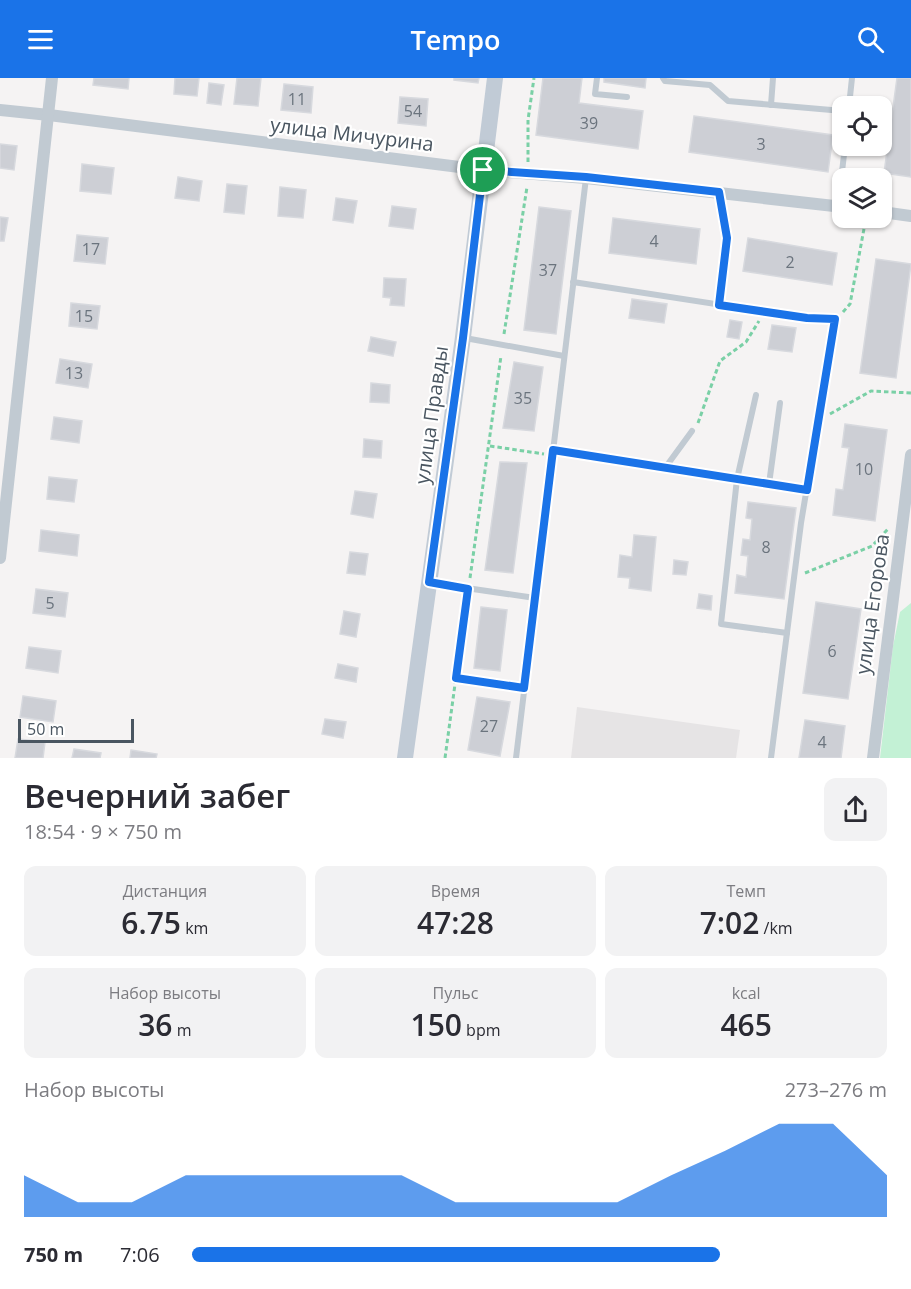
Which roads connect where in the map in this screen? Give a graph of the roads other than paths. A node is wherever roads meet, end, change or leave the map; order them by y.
1 (52, 78) edge
2 (495, 78) edge
3 (597, 78) edge
4 (663, 78) edge
5 (773, 78) edge
6 (852, 78) edge
7 (850, 96) edge
8 (627, 97) dead end
9 (771, 105) junction
10 (0, 110) edge
11 (832, 110) edge
12 (49, 115) junction
13 (483, 170) junction
14 (586, 177) junction
15 (832, 206) edge
16 (892, 213) edge
17 (911, 216) edge
18 (573, 282) junction
19 (463, 338) junction
20 (564, 356) junction
21 (756, 395) dead end
22 (780, 403) dead end
23 (692, 431) road end
24 (553, 453) junction
25 (911, 455) edge
26 (665, 468) junction
27 (737, 479) junction
28 (769, 484) junction
29 (807, 490) junction
30 (0, 558) edge
31 (429, 582) junction
32 (535, 598) junction
33 (787, 633) junction
34 (405, 758) edge
35 (516, 758) edge
36 (771, 758) edge
37 (873, 758) edge

1 - 12 street
2 - 13 street, улица Правды
3 - 8 lane
4 - 9 lane
5 - 9 lane
6 - 7 lane
9 - 11 lane
10 - 12 street, улица Мичурина
12 - 13 street, улица Мичурина
12 - 30 street
13 - 14 street, улица Мичурина
13 - 19 street, улица Правды
14 - 15 street, улица Мичурина
14 - 18 lane
16 - 17 street
18 - 20 lane
18 - 29 lane
19 - 20 lane
19 - 31 street, улица Правды
20 - 24 lane
21 - 27 lane
22 - 28 lane
23 - 26 lane
24 - 26 lane
24 - 32 lane
25 - 37 street, улица Егорова
26 - 27 lane
27 - 28 lane
27 - 33 lane
28 - 29 lane
29 - 33 lane
31 - 32 lane
31 - 34 street, улица Правды
32 - 35 lane
33 - 36 lane

